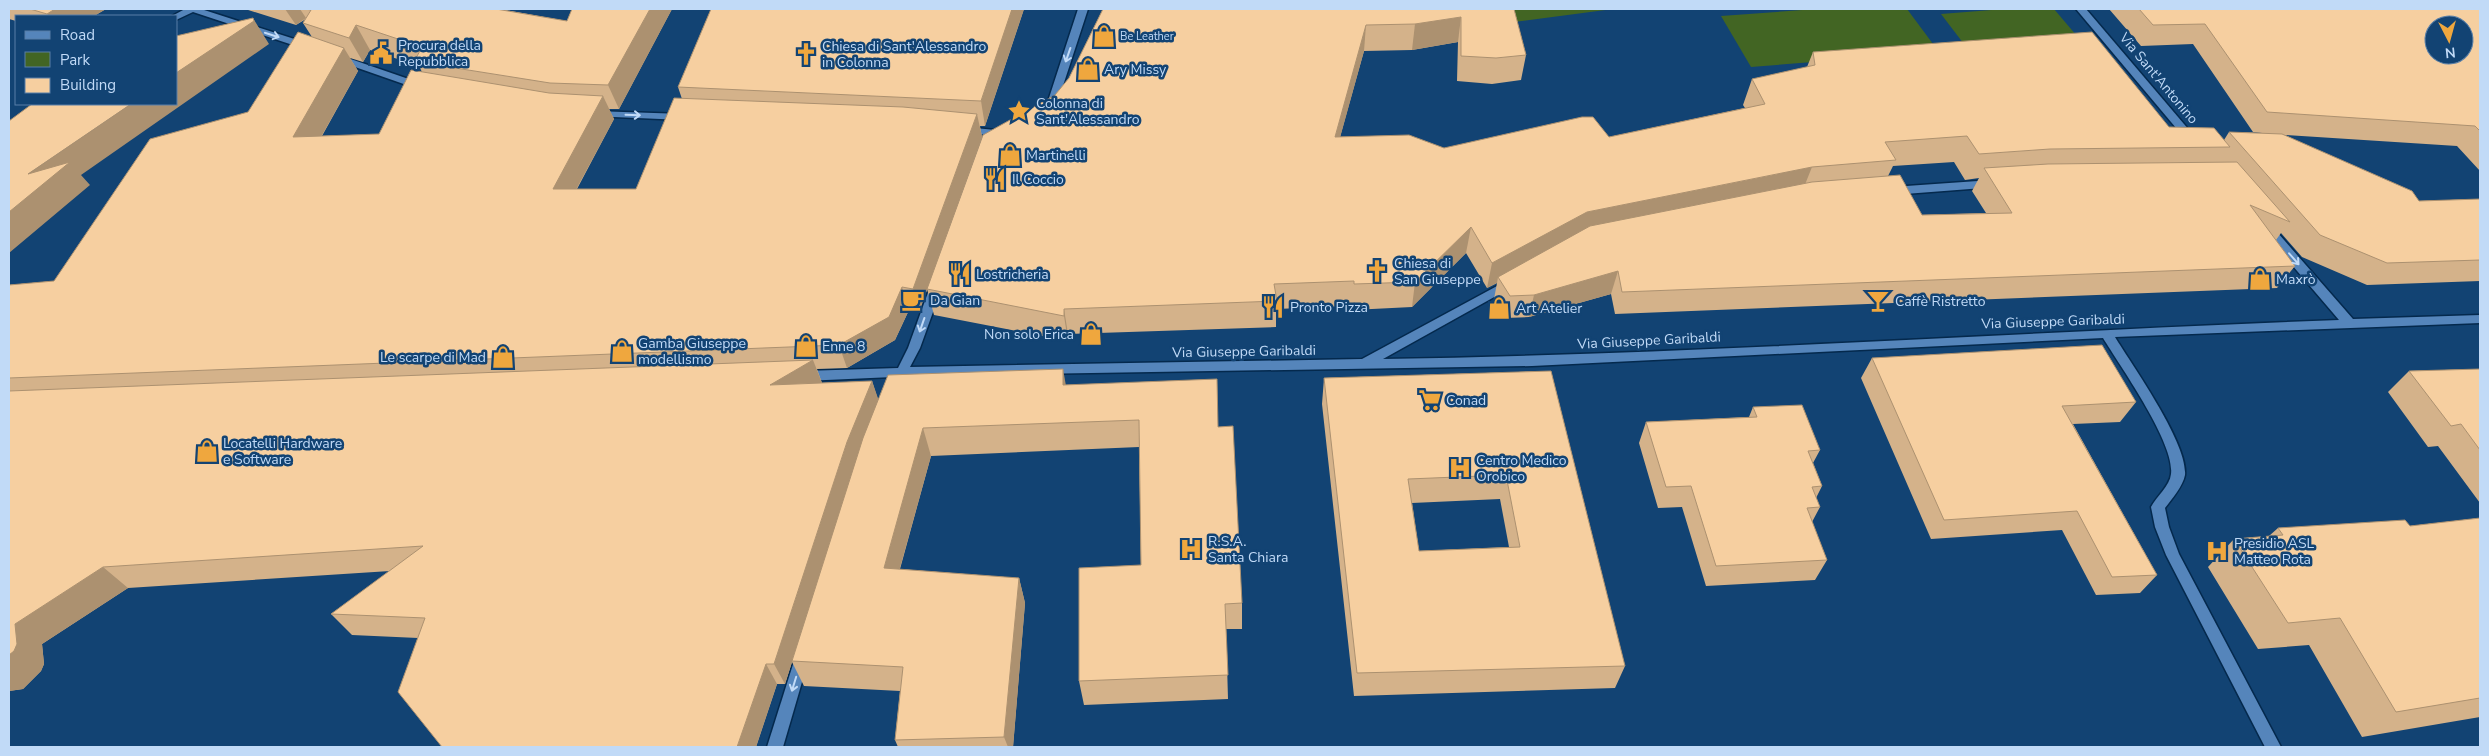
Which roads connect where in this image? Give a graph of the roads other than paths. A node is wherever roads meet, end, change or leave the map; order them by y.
1 (192, 9) edge
2 (1083, 9) edge
3 (2081, 9) edge
4 (178, 16) edge
5 (435, 92) edge
6 (580, 113) edge
7 (1038, 116) edge
8 (694, 117) edge
9 (957, 130) edge
10 (2197, 146) edge
11 (987, 148) edge
12 (2006, 182) edge
13 (1880, 192) edge
14 (2261, 221) edge
15 (940, 274) edge
16 (1520, 277) edge
17 (2480, 319) edge
18 (2351, 326) junction
19 (2106, 333) junction
20 (1364, 364) junction
21 (900, 373) junction
22 (791, 377) edge
23 (893, 391) edge
24 (806, 646) edge
25 (775, 747) edge
26 (2274, 747) edge

1 - 4 street
1 -> 5 street
2 -> 7 street
3 - 10 street, Via Sant'Antonino
6 -> 8 street
9 - 11 street
12 - 13 street
14 -> 18 street
15 -> 21 street
16 - 20 street
17 - 18 street, Via Giuseppe Garibaldi
18 - 19 street, Via Giuseppe Garibaldi
19 - 20 street, Via Giuseppe Garibaldi
19 - 26 street
20 - 21 street, Via Giuseppe Garibaldi
21 - 22 street, Via Giuseppe Garibaldi
21 - 23 street
24 -> 25 street

